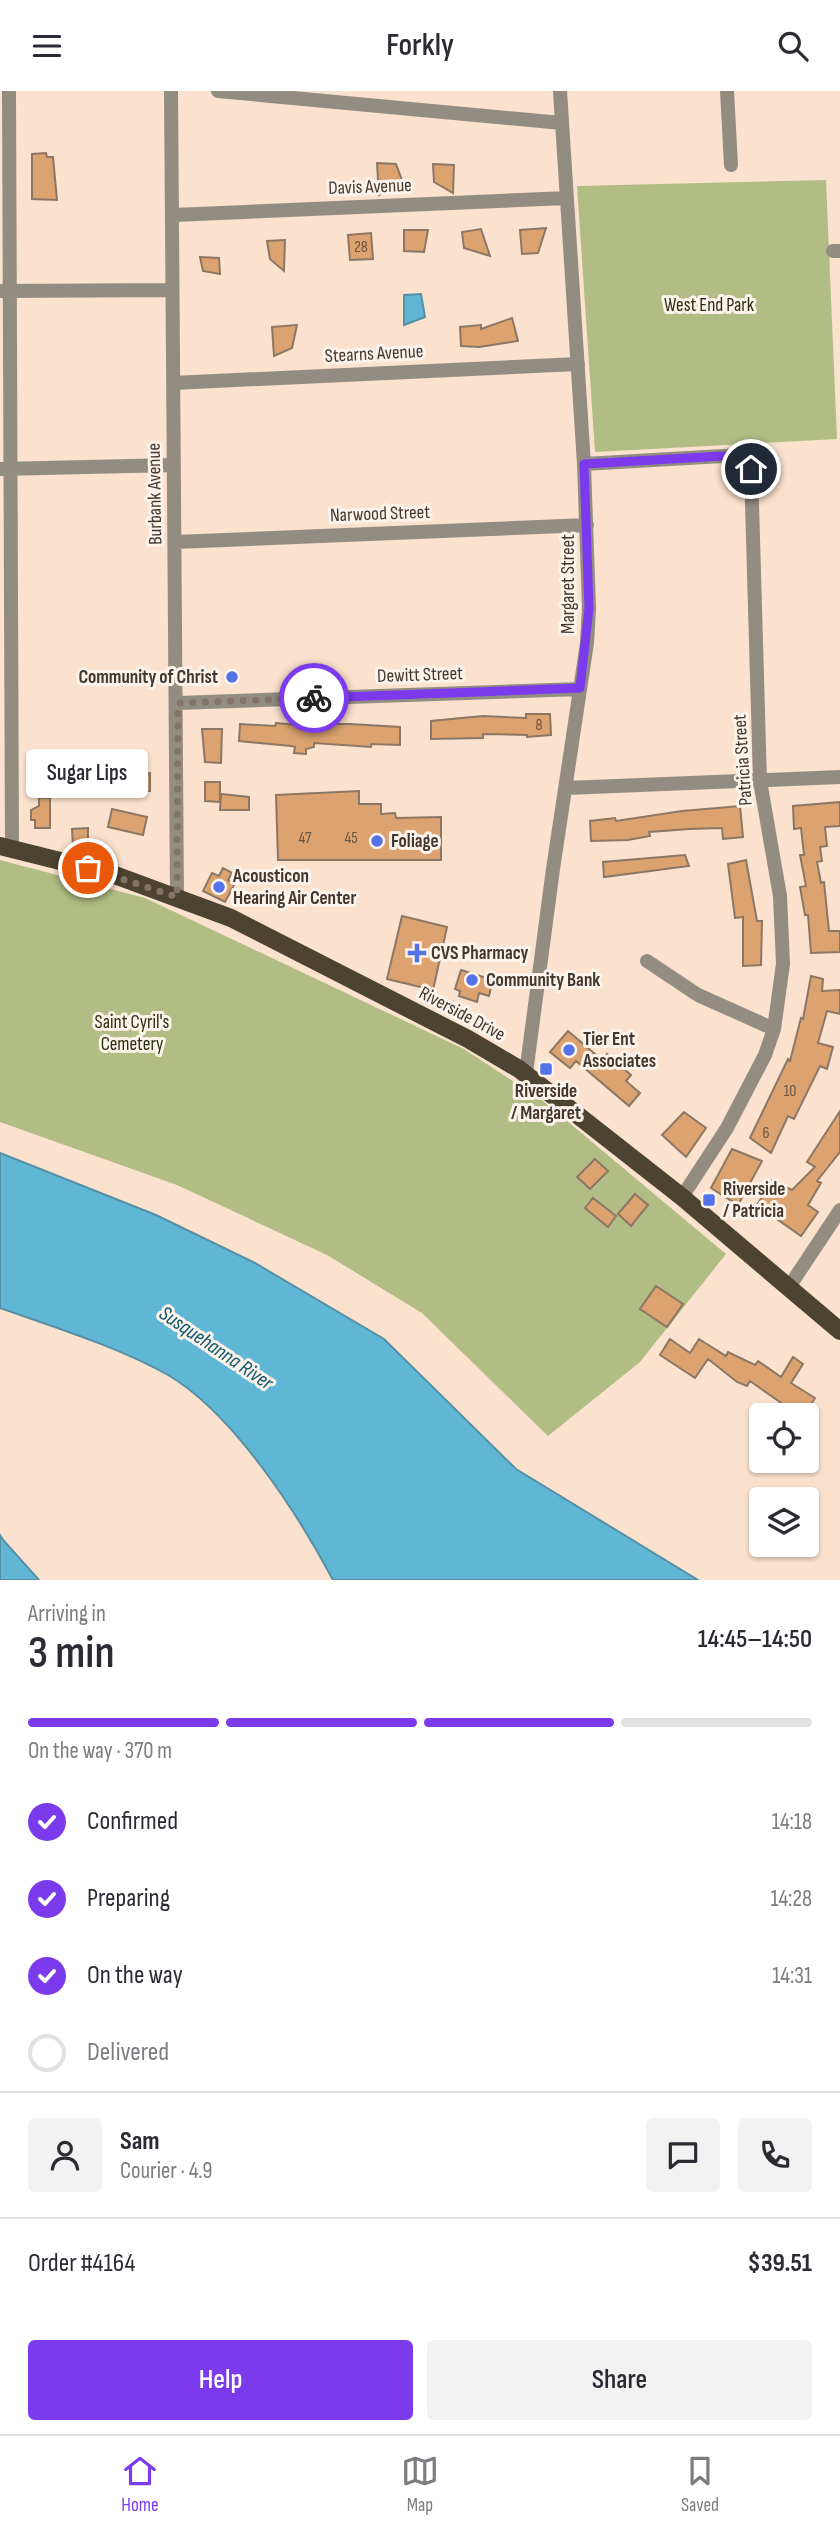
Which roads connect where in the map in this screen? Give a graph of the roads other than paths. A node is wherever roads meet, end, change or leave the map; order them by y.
1 (9, 91) edge
2 (172, 91) edge
3 (218, 91) edge
4 (560, 91) edge
5 (727, 91) edge
6 (562, 123) junction
7 (731, 165) dead end
8 (567, 198) junction
9 (174, 215) junction
10 (172, 290) junction
11 (5, 291) edge
12 (578, 364) junction
13 (173, 383) junction
14 (584, 464) junction
15 (174, 465) junction
16 (5, 469) edge
17 (587, 525) junction
18 (175, 542) junction
19 (580, 688) junction
20 (178, 703) junction
21 (840, 778) edge
22 (760, 781) junction
23 (566, 788) junction
24 (6, 848) edge
25 (177, 897) junction
26 (647, 961) dead end
27 (774, 1029) junction
28 (526, 1073) junction
29 (682, 1198) junction
30 (840, 1210) edge
31 (789, 1287) junction
32 (840, 1331) edge

1 - 11 street
2 - 9 street, Burbank Avenue
3 - 6 street
4 - 6 street, Margaret Street
5 - 7 street
6 - 8 street, Margaret Street
8 - 9 street, Davis Avenue
8 - 12 street, Margaret Street
9 - 10 street, Burbank Avenue
10 - 11 street
10 - 13 street, Burbank Avenue
11 - 16 street
12 - 13 street, Stearns Avenue
12 - 14 street, Margaret Street
13 - 15 street, Burbank Avenue
14 - 17 street, Margaret Street
14 - 22 street, Patricia Street
15 - 16 street
15 - 18 street, Burbank Avenue
16 - 24 street
17 - 18 street, Narwood Street
17 - 19 street, Margaret Street
18 - 20 street, Burbank Avenue
19 - 20 street, Dewitt Street
19 - 23 street, Margaret Street
20 - 25 street, Burbank Avenue
21 - 22 street
22 - 23 street
22 - 27 street, Patricia Street
23 - 28 street, Margaret Street
24 - 25 main road, Riverside Drive
25 - 28 main road, Riverside Drive
26 - 27 street
27 - 29 street, Patricia Street
28 - 29 main road, Riverside Drive
29 - 31 main road, Riverside Drive
30 - 31 street
31 - 32 main road, Riverside Drive

